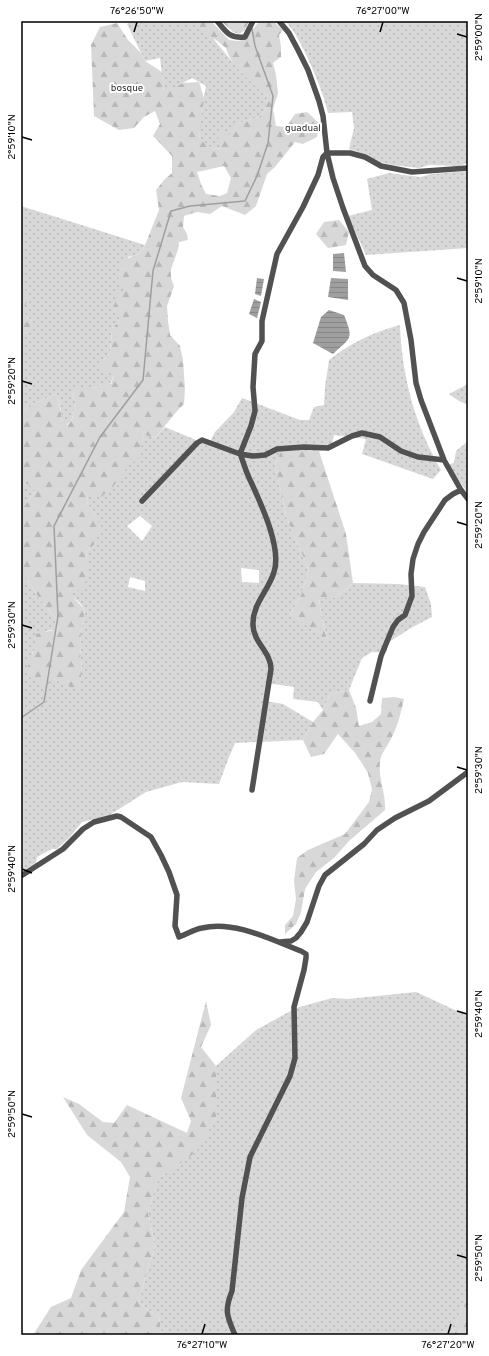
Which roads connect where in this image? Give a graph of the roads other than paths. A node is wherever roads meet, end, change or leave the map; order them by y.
1 (217, 21) edge
2 (253, 21) edge
3 (279, 21) edge
4 (327, 153) junction
5 (468, 168) edge
6 (240, 454) junction
7 (444, 460) junction
8 (461, 490) junction
9 (468, 499) edge
10 (142, 500) dead end
11 (370, 701) dead end
12 (468, 772) edge
13 (252, 790) dead end
14 (21, 876) edge
15 (280, 942) junction
16 (235, 1335) edge

1 - 2 street
3 - 4 street
4 - 5 street
4 - 6 street
4 - 7 street
6 - 7 street
6 - 10 street
6 - 13 street
7 - 8 street
8 - 9 street
8 - 11 street
12 - 15 street
14 - 15 street
15 - 16 street

